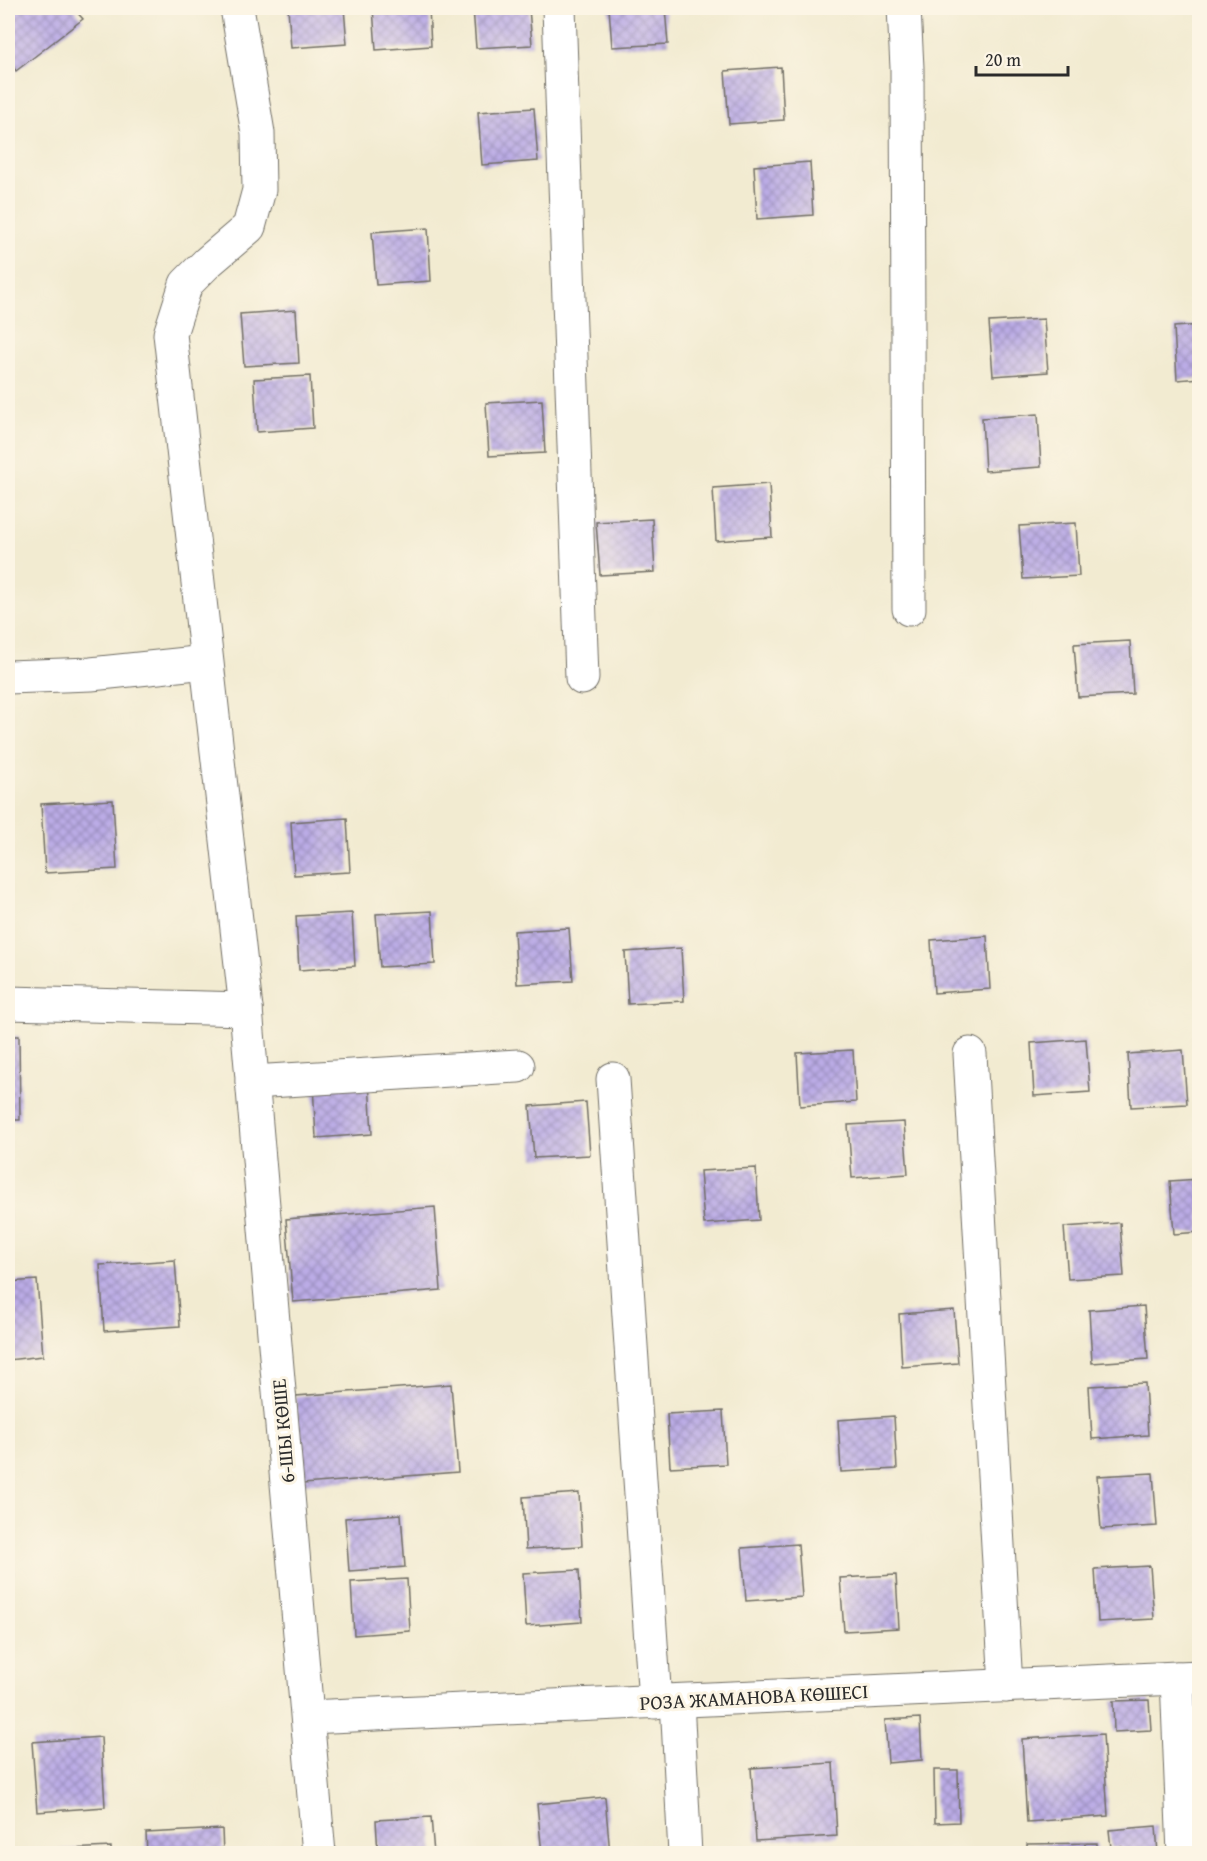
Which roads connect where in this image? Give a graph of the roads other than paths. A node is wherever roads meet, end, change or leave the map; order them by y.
1 (237, 8) edge
2 (559, 8) edge
3 (904, 8) edge
4 (909, 609) dead end
5 (206, 662) junction
6 (8, 677) edge
7 (582, 678) dead end
8 (8, 1003) edge
9 (246, 1009) junction
10 (970, 1054) dead end
11 (518, 1066) dead end
12 (613, 1079) dead end
13 (252, 1082) junction
14 (1188, 1678) edge
15 (1006, 1686) junction
16 (666, 1701) junction
17 (308, 1717) junction
18 (320, 1854) edge
19 (686, 1854) edge
20 (1184, 1854) edge

1 - 5 street, 6-ШЫ КӨШЕ
2 - 7 street
3 - 4 street
5 - 6 street
5 - 9 street, 6-ШЫ КӨШЕ
8 - 9 street
9 - 13 street, 6-ШЫ КӨШЕ
10 - 15 street
11 - 13 street
12 - 16 street
13 - 17 street, 6-ШЫ КӨШЕ
14 - 15 street, РОЗА ЖАМАНОВА КӨШЕСІ
14 - 20 street
15 - 16 street, РОЗА ЖАМАНОВА КӨШЕСІ
16 - 17 street, РОЗА ЖАМАНОВА КӨШЕСІ
16 - 19 street
17 - 18 street, 6-ШЫ КӨШЕ

